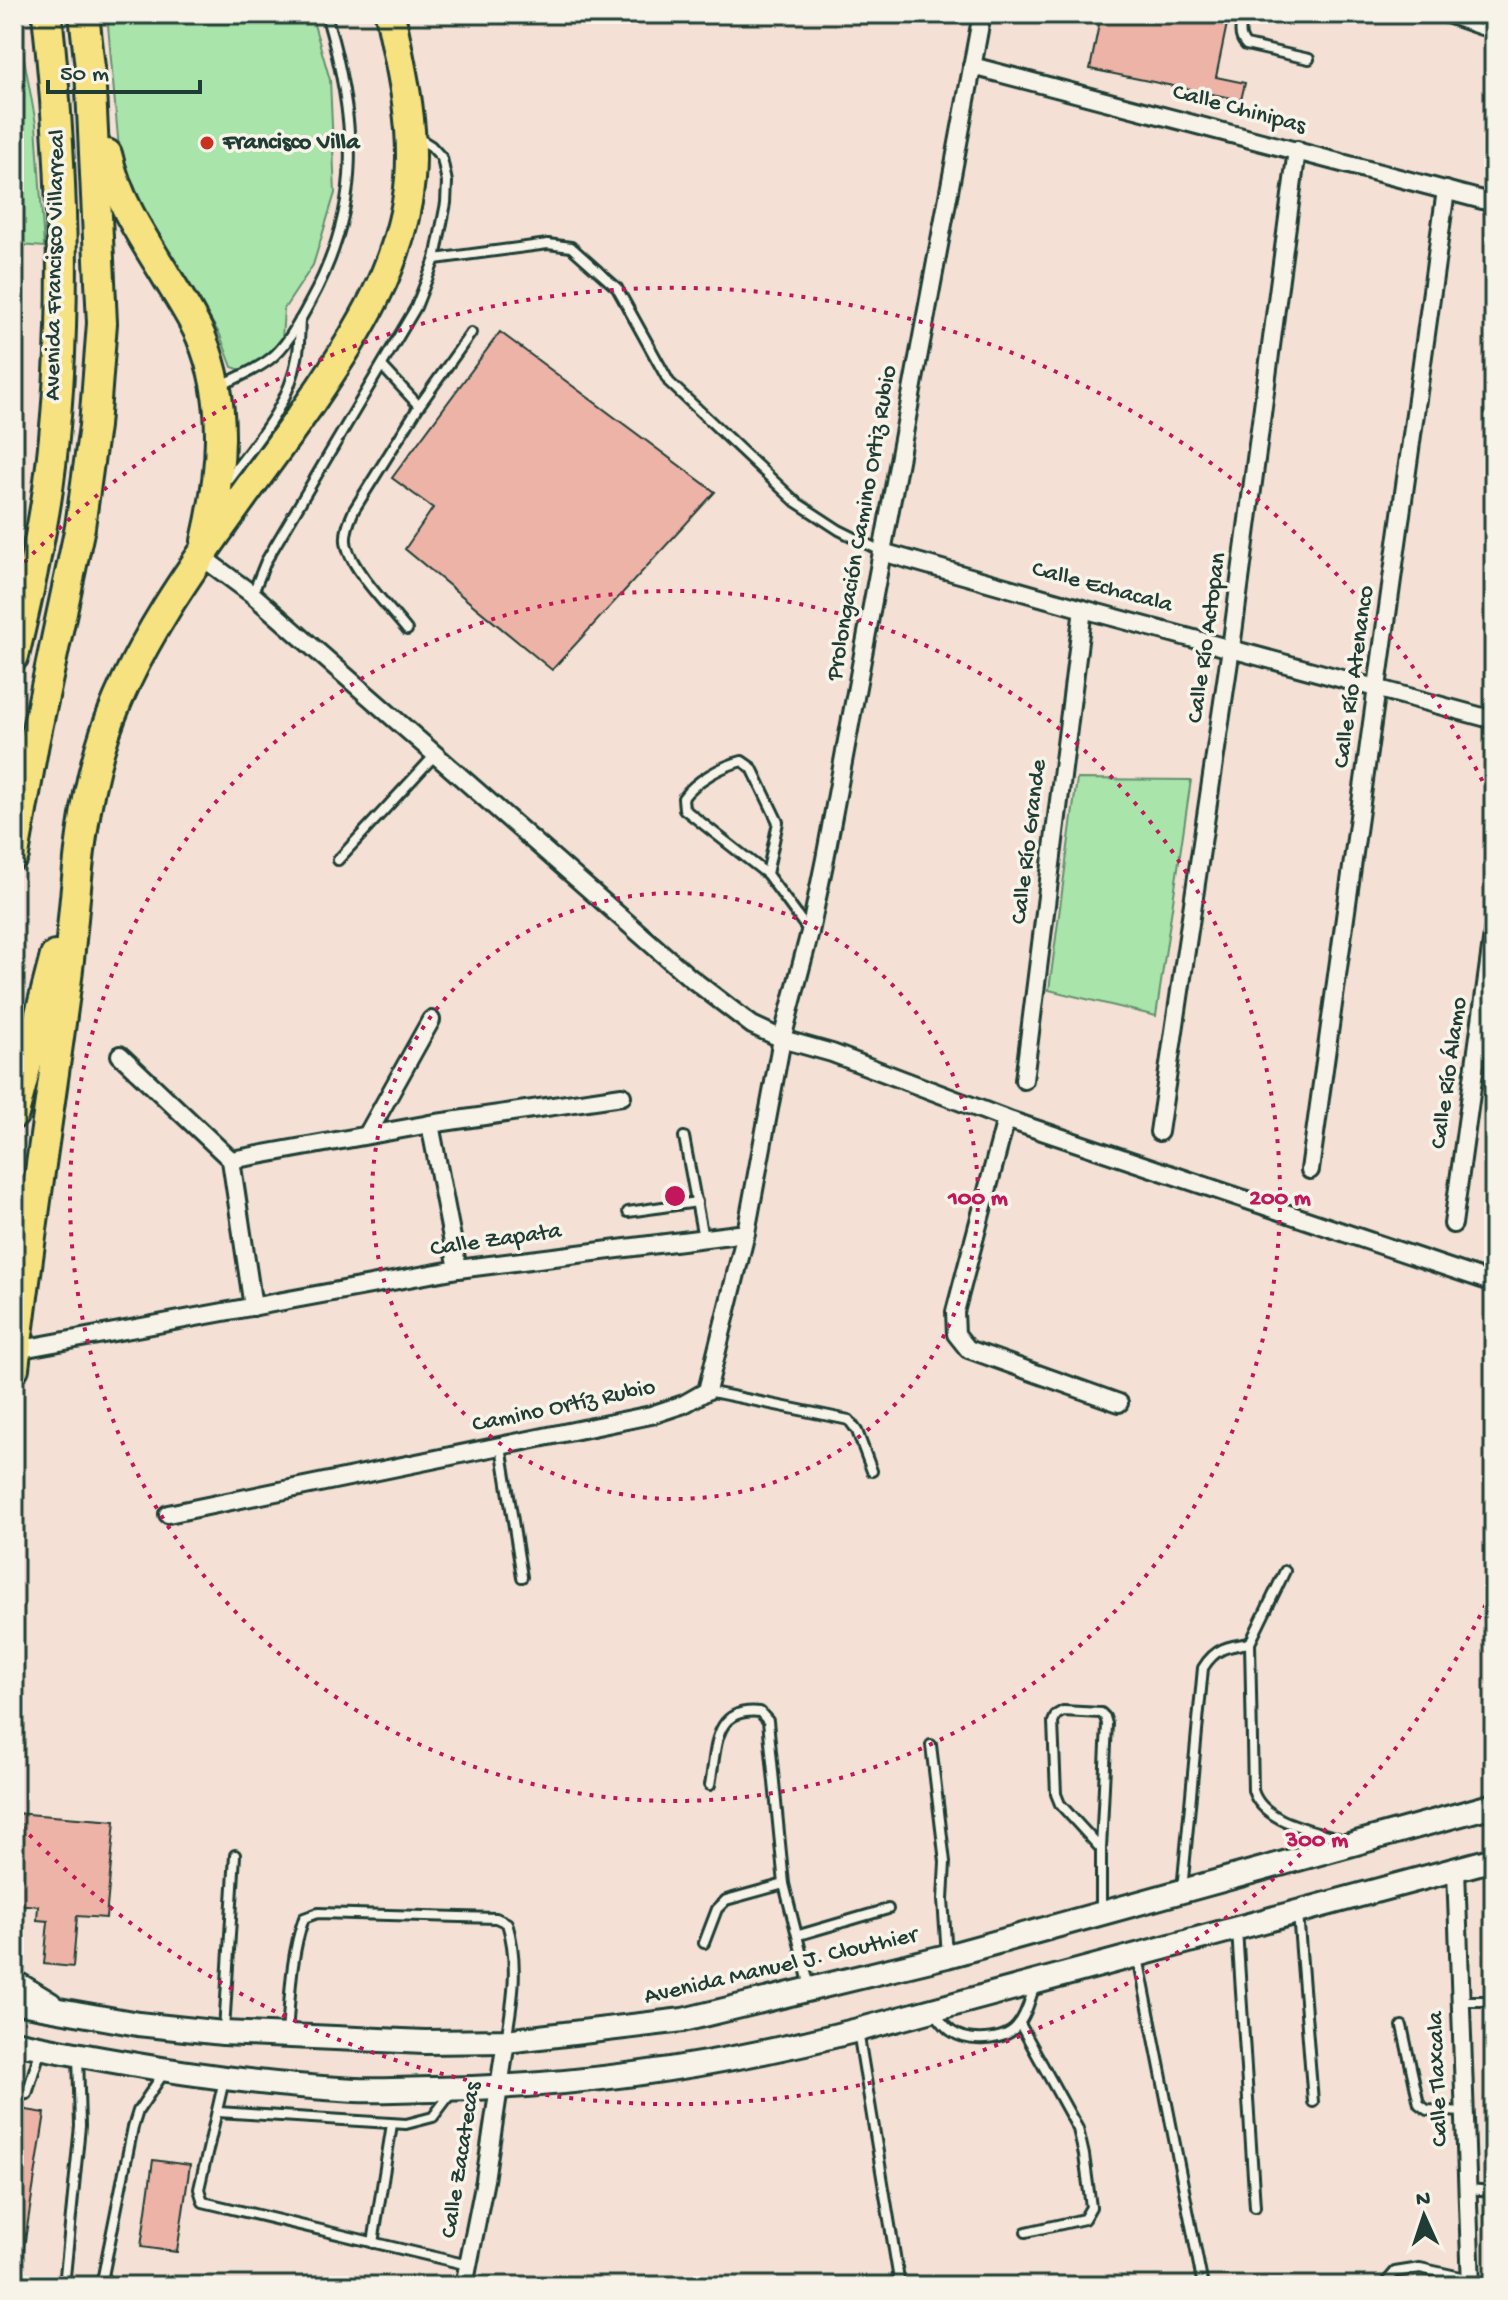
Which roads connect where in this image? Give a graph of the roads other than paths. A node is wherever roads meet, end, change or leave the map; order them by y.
1 (47, 14) edge
2 (84, 14) edge
3 (326, 14) edge
4 (390, 14) edge
5 (982, 14) edge
6 (1244, 14) edge
7 (1435, 14) edge
8 (1481, 30) dead end
9 (1309, 59) dead end
10 (972, 66) junction
11 (90, 68) junction
12 (410, 133) junction
13 (1297, 150) junction
14 (1446, 190) junction
15 (1494, 203) edge
16 (435, 259) junction
17 (300, 320) junction
18 (471, 333) dead end
19 (382, 366) junction
20 (216, 388) junction
21 (419, 406) junction
22 (217, 493) junction
23 (882, 552) junction
24 (202, 557) junction
25 (252, 594) junction
26 (1083, 609) junction
27 (407, 630) dead end
28 (1231, 648) junction
29 (14, 656) edge
30 (1378, 688) junction
31 (1494, 720) edge
32 (436, 754) junction
33 (14, 855) edge
34 (338, 860) dead end
35 (767, 874) junction
36 (74, 896) junction
37 (1494, 927) edge
38 (810, 932) junction
39 (431, 1020) dead end
40 (782, 1039) junction
41 (120, 1055) dead end
42 (1024, 1080) dead end
43 (622, 1096) dead end
44 (14, 1114) edge
45 (1006, 1119) junction
46 (430, 1124) junction
47 (1159, 1132) dead end
48 (367, 1135) junction
49 (684, 1137) dead end
50 (231, 1160) junction
51 (1310, 1170) dead end
52 (697, 1202) junction
53 (628, 1212) dead end
54 (1453, 1224) dead end
55 (746, 1233) junction
56 (703, 1238) junction
57 (458, 1269) junction
58 (1494, 1283) edge
59 (253, 1307) junction
60 (15, 1359) edge
61 (707, 1391) junction
62 (1119, 1403) dead end
63 (501, 1445) junction
64 (872, 1471) dead end
65 (168, 1514) dead end
66 (1285, 1571) dead end
67 (522, 1577) dead end
68 (1250, 1643) junction
69 (931, 1745) dead end
70 (710, 1785) dead end
71 (1494, 1805) edge
72 (1352, 1843) junction
73 (1101, 1849) junction
74 (235, 1855) dead end
75 (1494, 1859) edge
76 (1456, 1870) junction
77 (784, 1884) junction
78 (1182, 1891) junction
79 (888, 1909) dead end
80 (1298, 1913) junction
81 (1101, 1914) junction
82 (1237, 1929) junction
83 (799, 1935) junction
84 (704, 1943) dead end
85 (947, 1956) junction
86 (1138, 1956) junction
87 (14, 1982) edge
88 (1035, 1984) junction
89 (811, 1991) junction
90 (1460, 2001) junction
91 (1494, 2001) edge
92 (14, 2002) edge
93 (62, 2010) junction
94 (933, 2011) junction
95 (1020, 2024) junction
96 (1402, 2026) dead end
97 (858, 2030) junction
98 (223, 2033) junction
99 (287, 2037) junction
100 (506, 2041) junction
101 (24, 2046) edge
102 (78, 2054) junction
103 (166, 2069) junction
104 (224, 2079) junction
105 (498, 2088) junction
106 (453, 2089) junction
107 (14, 2096) edge
108 (1313, 2102) dead end
109 (218, 2112) junction
110 (1464, 2112) junction
111 (392, 2124) junction
112 (1467, 2189) junction
113 (1494, 2191) edge
114 (1255, 2207) dead end
115 (1026, 2232) dead end
116 (373, 2243) junction
117 (469, 2266) junction
118 (1472, 2283) edge
119 (64, 2286) edge
120 (101, 2286) edge
121 (464, 2286) edge
122 (900, 2286) edge
123 (1203, 2286) edge
124 (1383, 2286) edge

1 - 29 highway, Avenida Francisco Villarreal
2 - 11 highway, Avenida Francisco Villarreal
3 - 17 lane
4 - 12 highway
5 - 10 street, Prolongación Camino Ortiz Rubio
6 - 9 lane
7 - 8 lane
10 - 13 street, Calle Chinipas
10 - 23 street, Prolongación Camino Ortiz Rubio
11 - 20 highway
11 - 33 highway, Avenida Francisco Villarreal
12 - 16 lane
12 - 24 highway
13 - 14 street, Calle Chinipas
13 - 28 street, Calle Río Actopan
14 - 15 street, Calle Chinipas
14 - 30 street, Calle Río Atenanco
16 - 19 lane
16 - 23 lane
17 - 20 lane
17 - 22 lane
18 - 21 lane
19 - 21 lane
19 - 25 lane
20 - 22 highway
21 - 27 lane
22 - 24 highway
23 - 26 street, Calle Echacala
23 - 38 street, Prolongación Camino Ortiz Rubio
24 - 25 street
24 - 36 highway
25 - 32 street
26 - 28 street, Calle Echacala
26 - 42 street, Calle Río Grande
28 - 30 street, Calle Echacala
28 - 47 street, Calle Río Actopan
30 - 31 street, Calle Echacala
30 - 51 street, Calle Río Atenanco
32 - 34 lane
32 - 40 street
35 - 35 lane
35 - 38 lane
36 - 44 highway
36 - 60 highway
37 - 54 street, Calle Río Álamo
38 - 40 street, Prolongación Camino Ortiz Rubio
39 - 48 street
40 - 45 street
40 - 55 street
41 - 50 street
43 - 46 street
45 - 58 street
45 - 62 street
46 - 48 street
46 - 57 street
48 - 50 street
49 - 52 lane
50 - 59 street
52 - 53 lane
52 - 56 lane
55 - 56 street, Calle Zapata
55 - 61 street
56 - 57 street, Calle Zapata
57 - 59 street, Calle Zapata
59 - 60 street, Calle Zapata
61 - 63 street, Camino Ortíz Rubio
61 - 64 lane
63 - 65 street, Camino Ortíz Rubio
63 - 67 lane
66 - 68 lane
68 - 72 lane
68 - 78 lane
69 - 85 lane
70 - 77 lane
71 - 72 main road, Avenida Manuel J. Clouthier
72 - 78 main road, Avenida Manuel J. Clouthier
73 - 73 lane
73 - 81 lane
74 - 98 lane
75 - 76 main road
76 - 80 main road
76 - 90 street, Calle Tlaxcala
77 - 83 lane
77 - 84 lane
78 - 81 main road, Avenida Manuel J. Clouthier
79 - 83 lane
80 - 82 main road
80 - 108 lane
81 - 85 main road, Avenida Manuel J. Clouthier
82 - 86 main road
82 - 114 lane
83 - 89 lane
85 - 89 main road, Avenida Manuel J. Clouthier
86 - 88 main road
86 - 123 lane
87 - 93 main road
88 - 94 main road
88 - 95 lane
89 - 100 main road, Avenida Manuel J. Clouthier
90 - 91 lane
90 - 110 street, Calle Tlaxcala
92 - 93 main road, Avenida Manuel J. Clouthier
93 - 98 main road, Avenida Manuel J. Clouthier
94 - 95 lane
94 - 97 main road
95 - 115 lane
96 - 110 lane
97 - 105 main road
97 - 122 lane
98 - 99 main road, Avenida Manuel J. Clouthier
99 - 100 main road, Avenida Manuel J. Clouthier
99 - 100 lane
100 - 105 street, Calle Zacatecas
101 - 102 main road
101 - 107 lane
102 - 103 main road
102 - 119 lane
103 - 104 main road
103 - 120 lane
104 - 106 main road
104 - 109 lane
105 - 106 main road
105 - 117 street, Calle Zacatecas
106 - 111 lane
109 - 111 lane
109 - 116 lane
110 - 112 street, Calle Tlaxcala
111 - 116 lane
112 - 113 lane
112 - 118 street, Calle Tlaxcala
116 - 117 lane
117 - 121 street, Calle Zacatecas
118 - 124 lane

